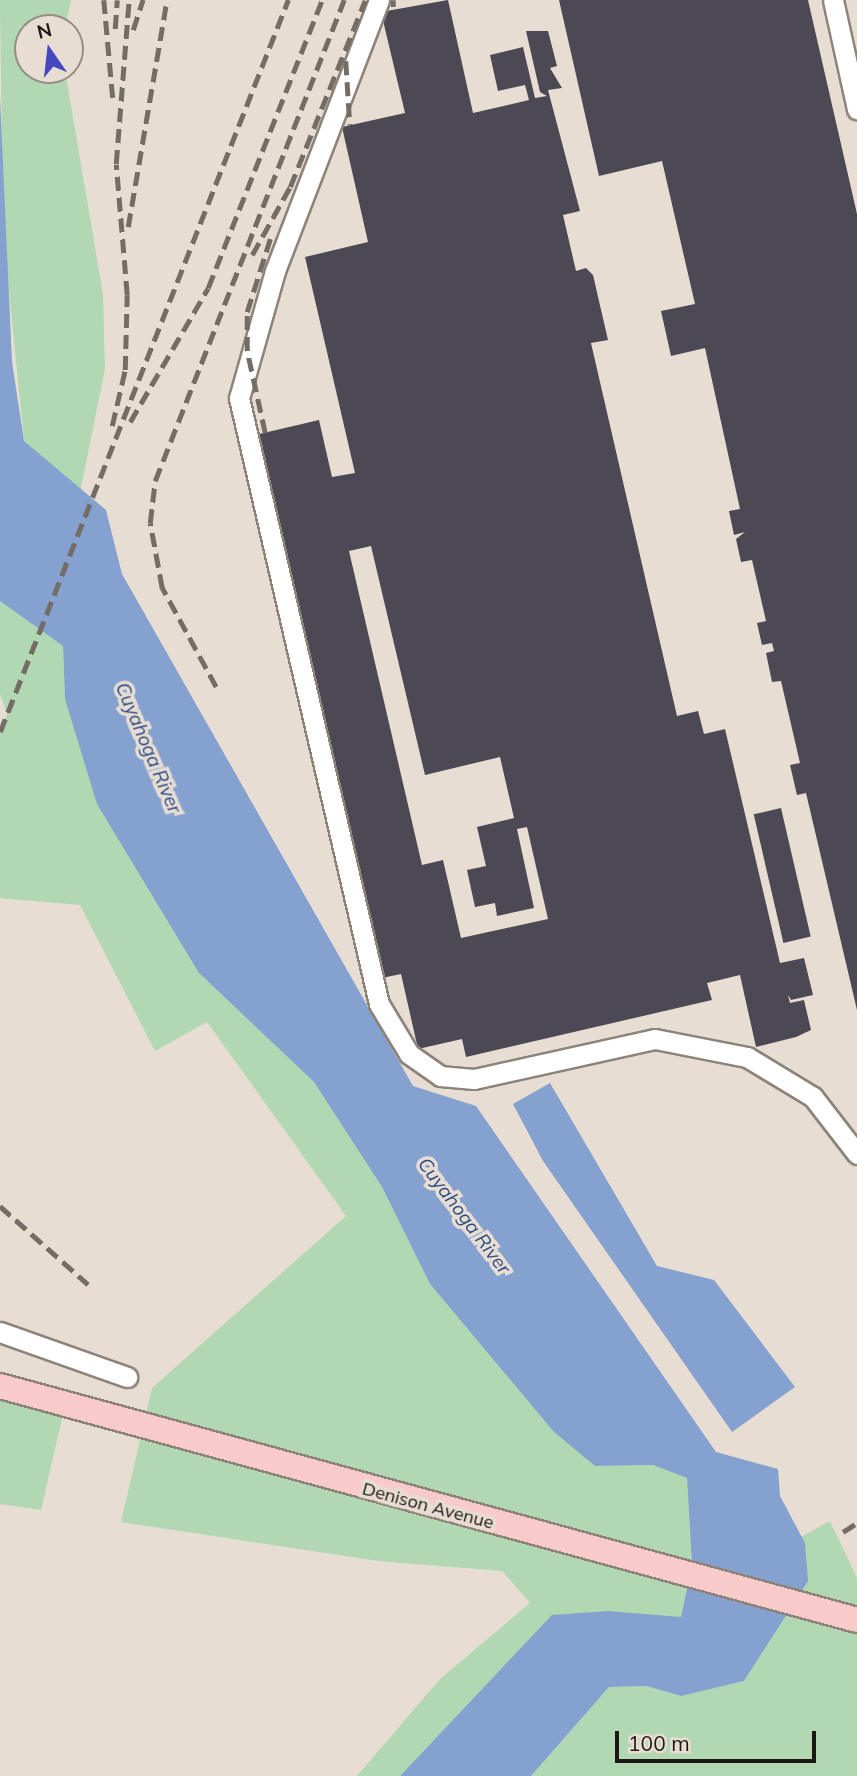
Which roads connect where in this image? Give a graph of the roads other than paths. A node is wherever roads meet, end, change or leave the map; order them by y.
1 (380, 0) edge
2 (833, 0) edge
3 (857, 109) edge
4 (857, 1154) edge
5 (0, 1332) edge
6 (127, 1377) dead end
7 (0, 1387) edge
8 (857, 1620) edge

1 - 4 street
2 - 3 street
5 - 6 street
7 - 8 main road, Denison Avenue

